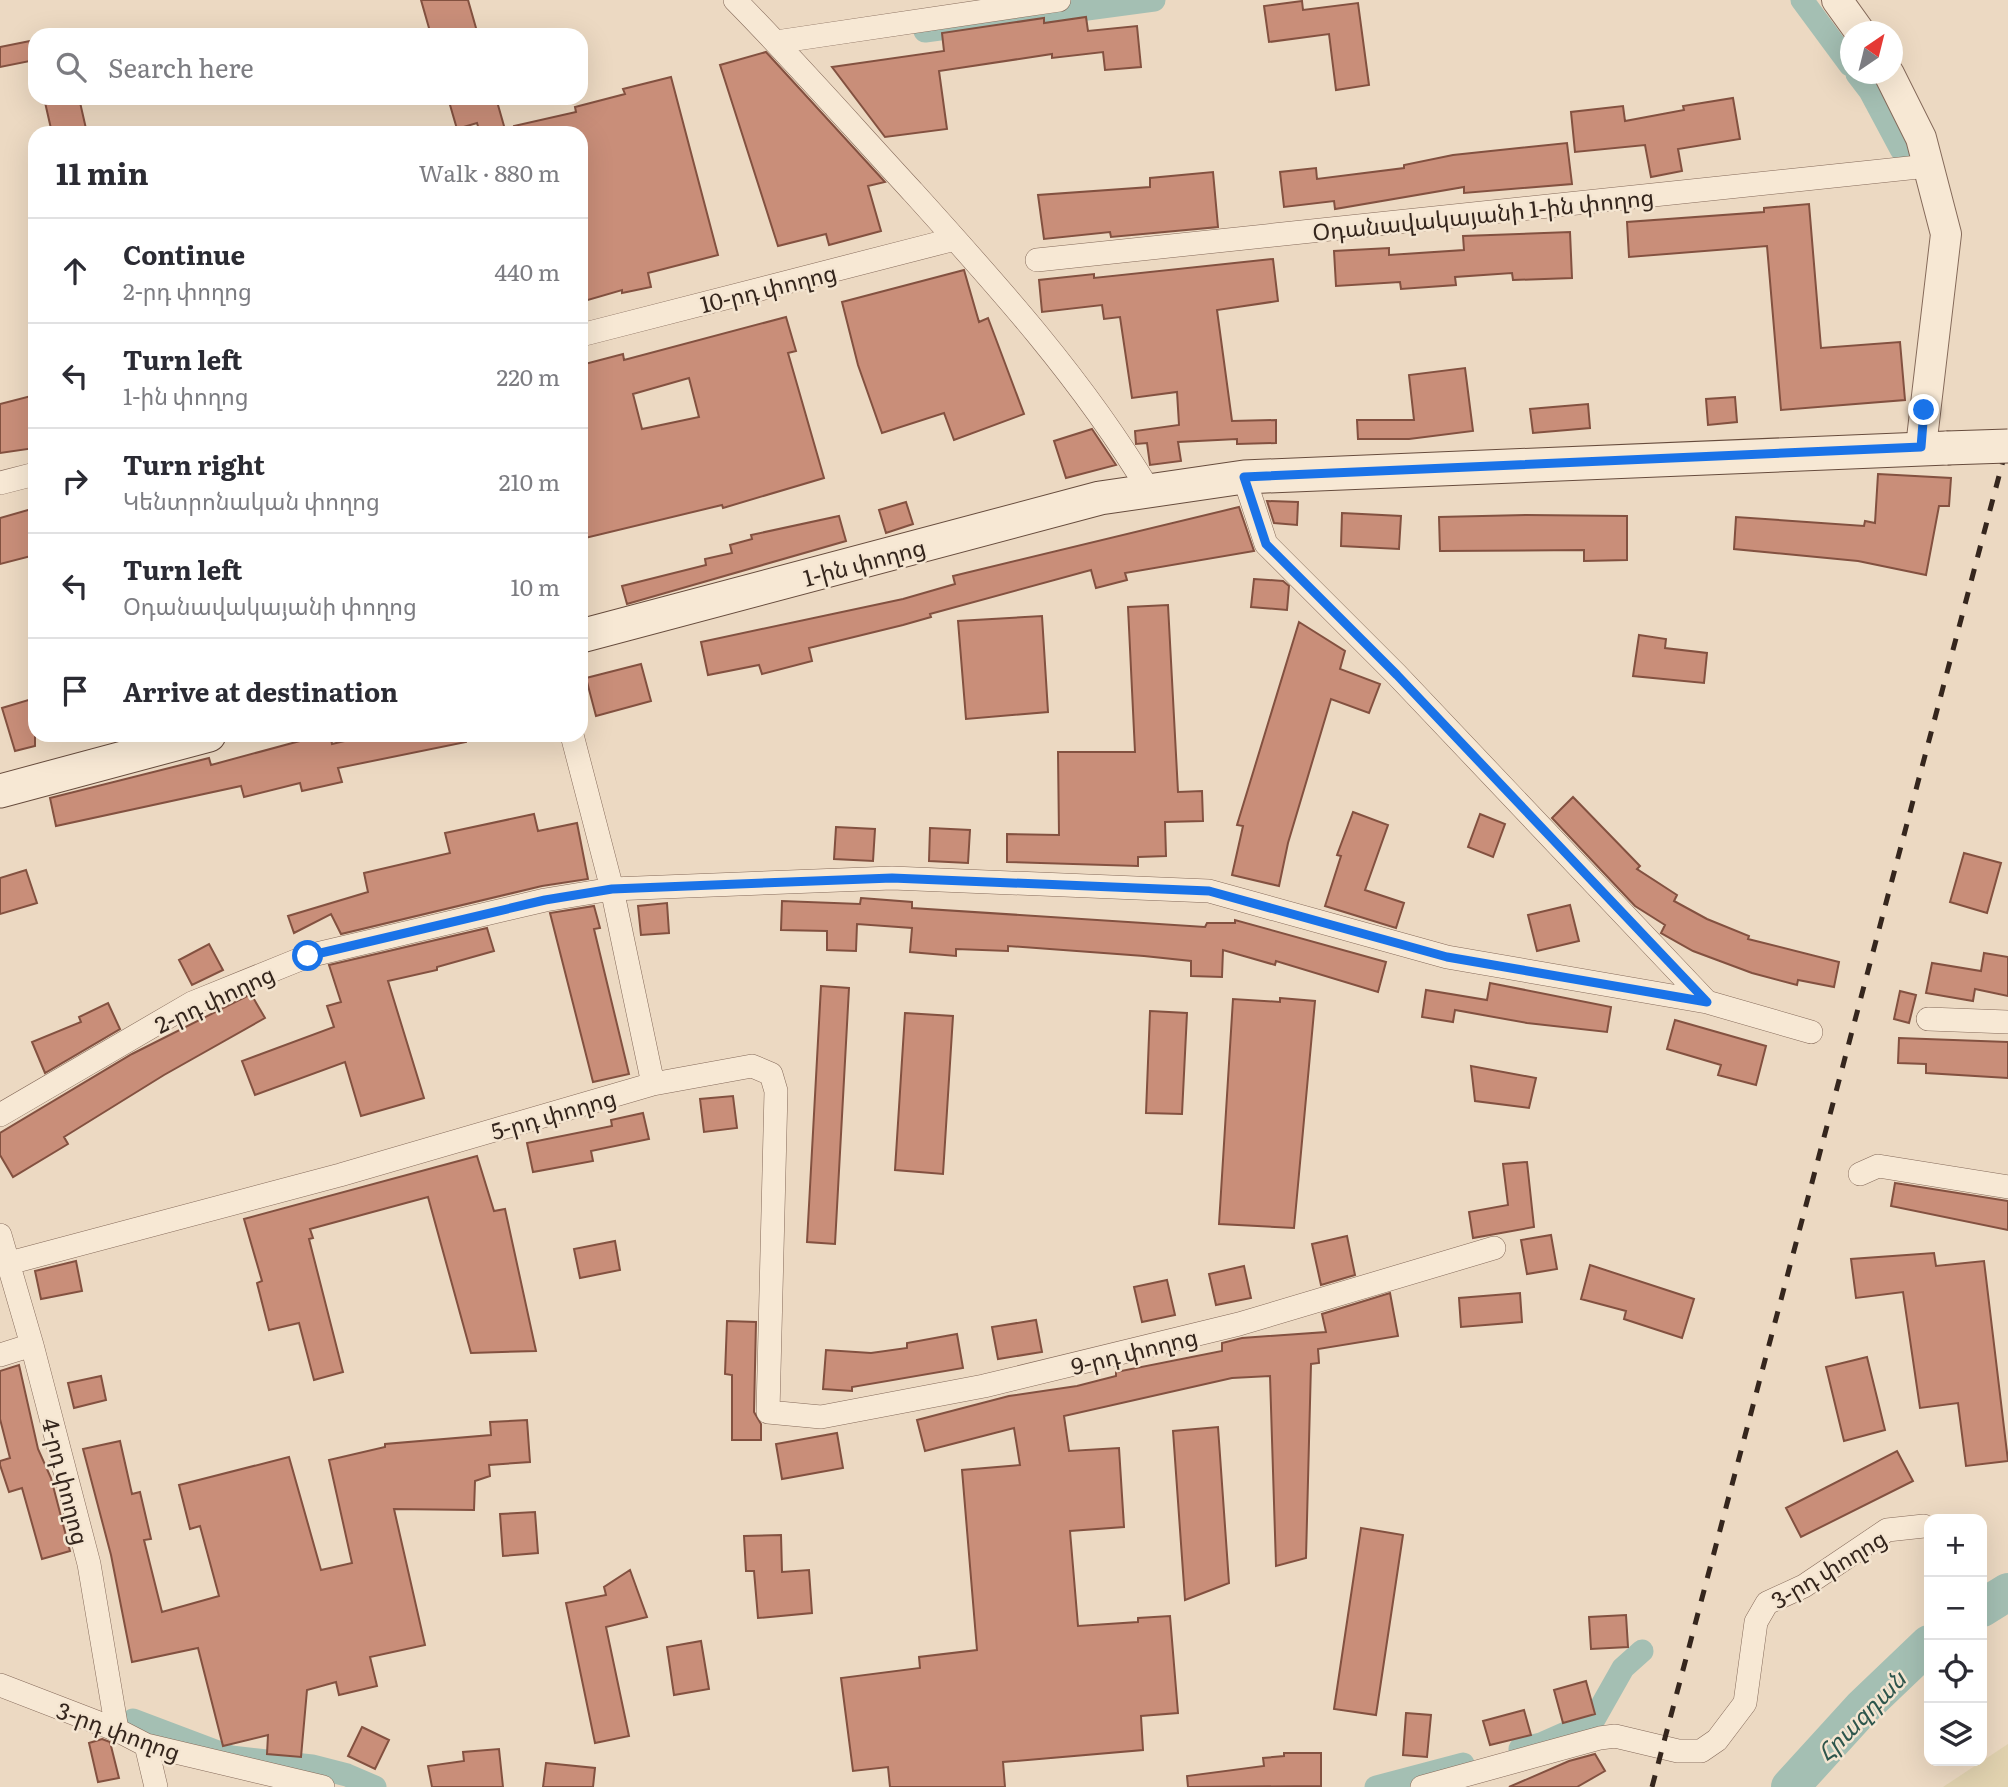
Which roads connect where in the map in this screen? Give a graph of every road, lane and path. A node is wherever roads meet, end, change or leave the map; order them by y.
1 (736, 0) edge
2 (1059, 0) edge
3 (1836, 0) edge
4 (1852, 21) edge
5 (776, 42) junction
6 (1894, 84) edge
7 (1928, 166) junction
8 (955, 239) junction
9 (1037, 260) dead end
10 (588, 333) edge
11 (2008, 446) edge
12 (1934, 447) junction
13 (28, 476) edge
14 (1244, 477) junction
15 (0, 482) edge
16 (1148, 489) junction
17 (588, 634) edge
18 (183, 742) edge
19 (574, 742) edge
20 (0, 791) edge
21 (612, 889) junction
22 (1707, 1002) junction
23 (1928, 1020) dead end
24 (2008, 1022) edge
25 (1811, 1032) dead end
26 (653, 1084) junction
27 (0, 1115) edge
28 (1860, 1174) dead end
29 (2008, 1187) edge
30 (0, 1235) edge
31 (1494, 1248) dead end
32 (9, 1264) junction
33 (32, 1345) junction
34 (0, 1355) edge
35 (768, 1412) joint
36 (1924, 1526) dead end
37 (0, 1685) edge
38 (117, 1730) junction
39 (146, 1745) junction
40 (156, 1787) edge
41 (323, 1787) edge
42 (1422, 1787) edge

1 - 5 street
2 - 5 street
3 - 4 street
5 - 8 street
6 - 7 street
7 - 9 street, Օդանավակայանի 1-ին փողոց
7 - 12 street
8 - 10 street, 10-րդ փողոց
8 - 16 street
11 - 12 main road, 1-ին փողոց, bridge
12 - 14 main road, 1-ին փողոց
13 - 15 street
14 - 16 main road, 1-ին փողոց
14 - 22 street
16 - 17 main road, 1-ին փողոց
18 - 20 main road
19 - 21 street
21 - 22 street, 2-րդ փողոց
21 - 26 street
21 - 27 street, 2-րդ փողոց
22 - 25 street, 2-րդ փողոց
23 - 24 street
26 - 32 street, 5-րդ փողոց
26 - 35 street, 5-րդ փողոց
28 - 29 street
30 - 32 street, 4-րդ փողոց
31 - 35 street, 9-րդ փողոց
32 - 33 street, 4-րդ փողոց
33 - 34 street
33 - 38 street, 4-րդ փողոց
36 - 42 street, 3-րդ փողոց
37 - 38 street, 3-րդ փողոց
38 - 39 street, 3-րդ փողոց
39 - 40 street
39 - 41 street, 3-րդ փողոց

